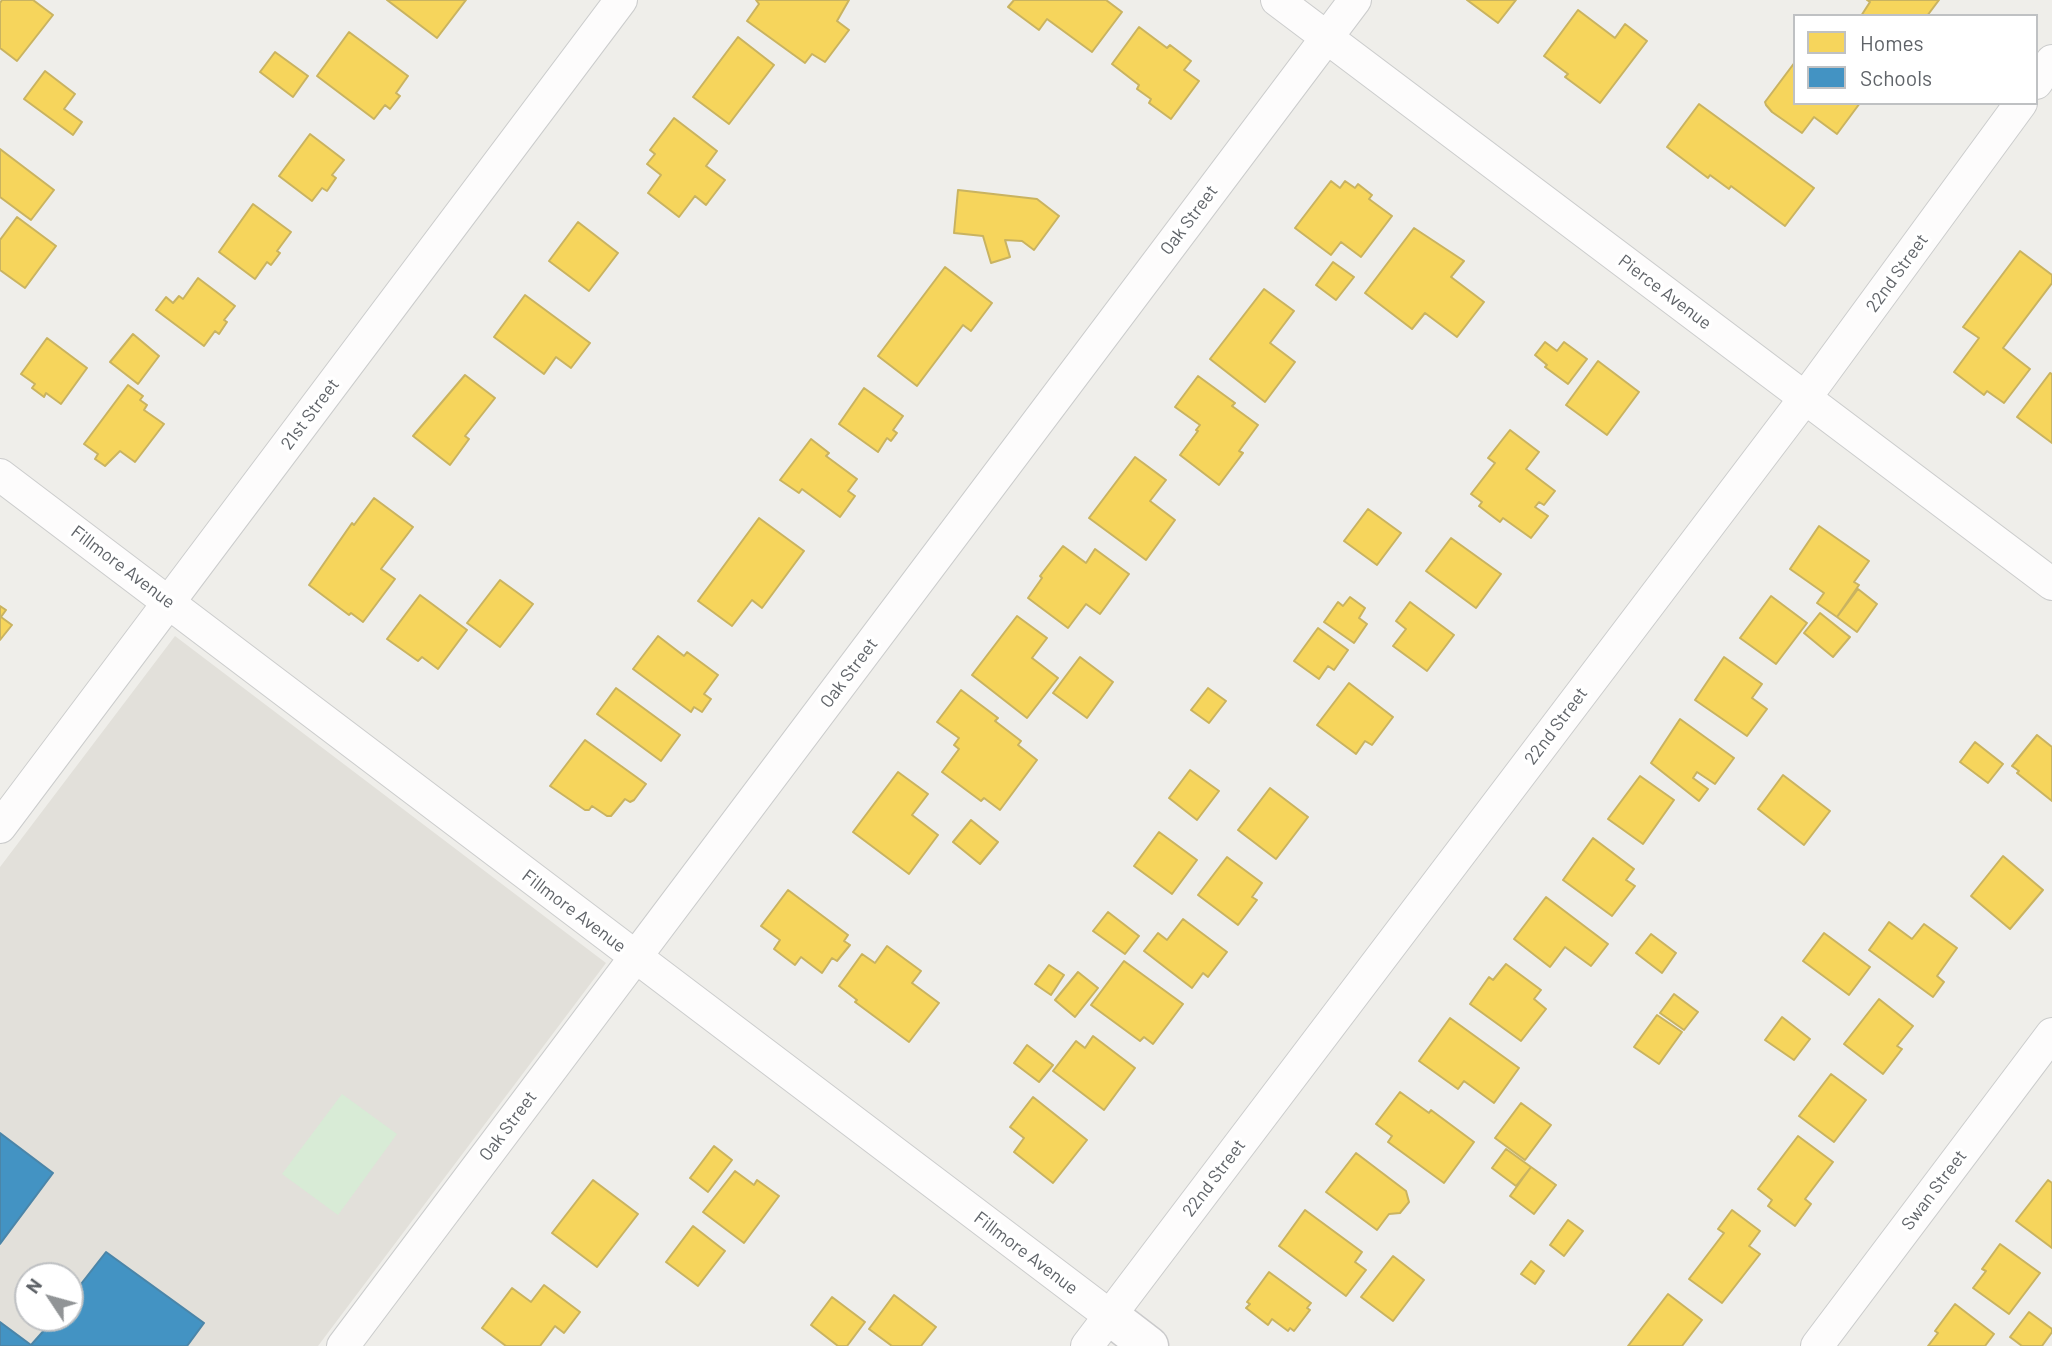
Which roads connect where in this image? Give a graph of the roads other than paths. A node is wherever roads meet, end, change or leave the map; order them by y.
1 (621, 0) edge
2 (1277, 0) edge
3 (1355, 0) edge
4 (1327, 37) junction
5 (2052, 61) edge
6 (2038, 80) edge
7 (2020, 105) edge
8 (1805, 398) junction
9 (0, 475) edge
10 (2052, 584) edge
11 (170, 601) junction
12 (0, 827) edge
13 (635, 957) junction
14 (2052, 1034) edge
15 (1110, 1316) junction
16 (343, 1346) edge
17 (1087, 1346) edge
18 (1149, 1346) edge
19 (1817, 1346) edge

1 - 11 street, 21st Street
2 - 4 street, Pierce Avenue
3 - 4 street, Oak Street
4 - 8 street, Pierce Avenue
4 - 13 street, Oak Street
5 - 6 street
7 - 8 street, 22nd Street
8 - 10 street, Pierce Avenue
8 - 15 street, 22nd Street
9 - 11 street, Fillmore Avenue
11 - 12 street, 21st Street
11 - 13 street, Fillmore Avenue
13 - 15 street, Fillmore Avenue
13 - 16 street, Oak Street
14 - 19 street, Swan Street
15 - 17 street, 22nd Street
15 - 18 street, Fillmore Avenue

